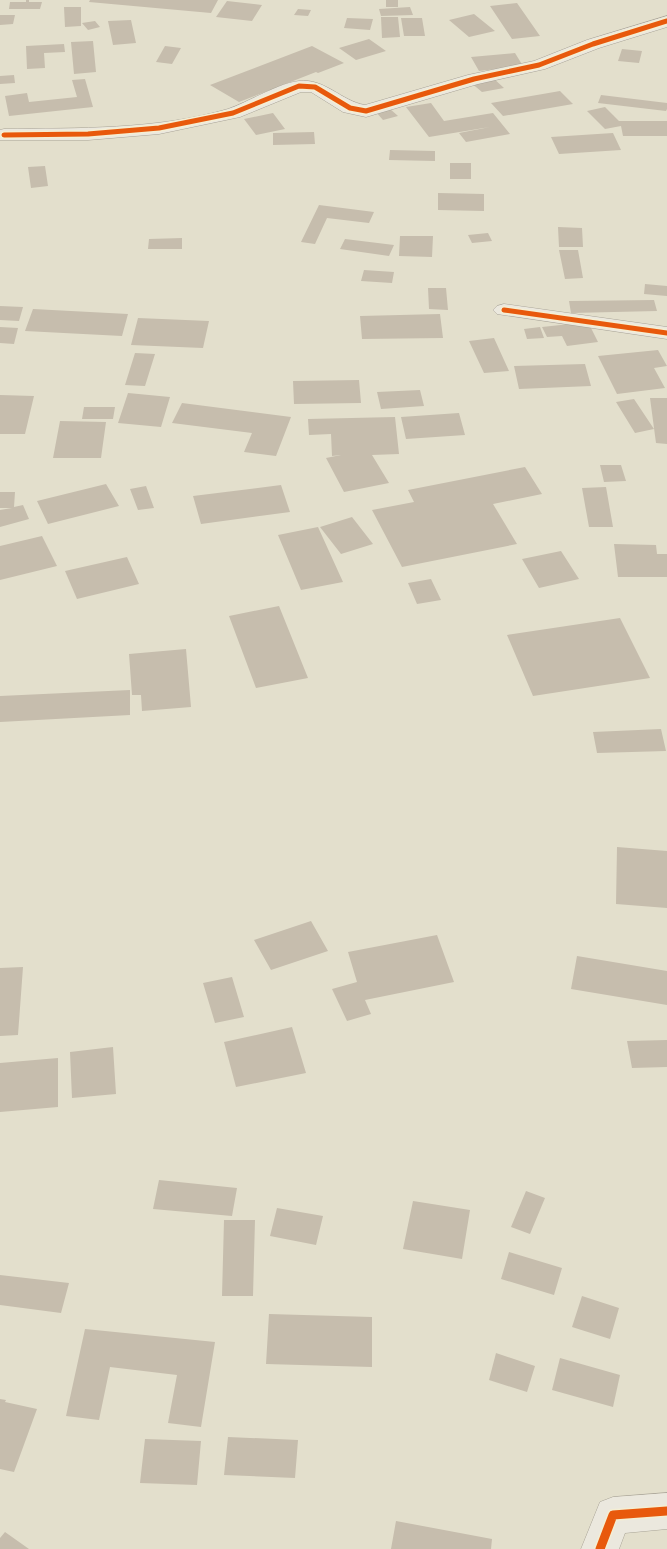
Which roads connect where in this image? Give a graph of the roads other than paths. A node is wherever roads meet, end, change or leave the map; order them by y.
1 (667, 21) edge
2 (4, 135) dead end
3 (504, 310) dead end
4 (667, 332) edge
5 (667, 1511) edge
6 (600, 1549) edge

1 - 2 street
3 - 4 street
5 - 6 street

